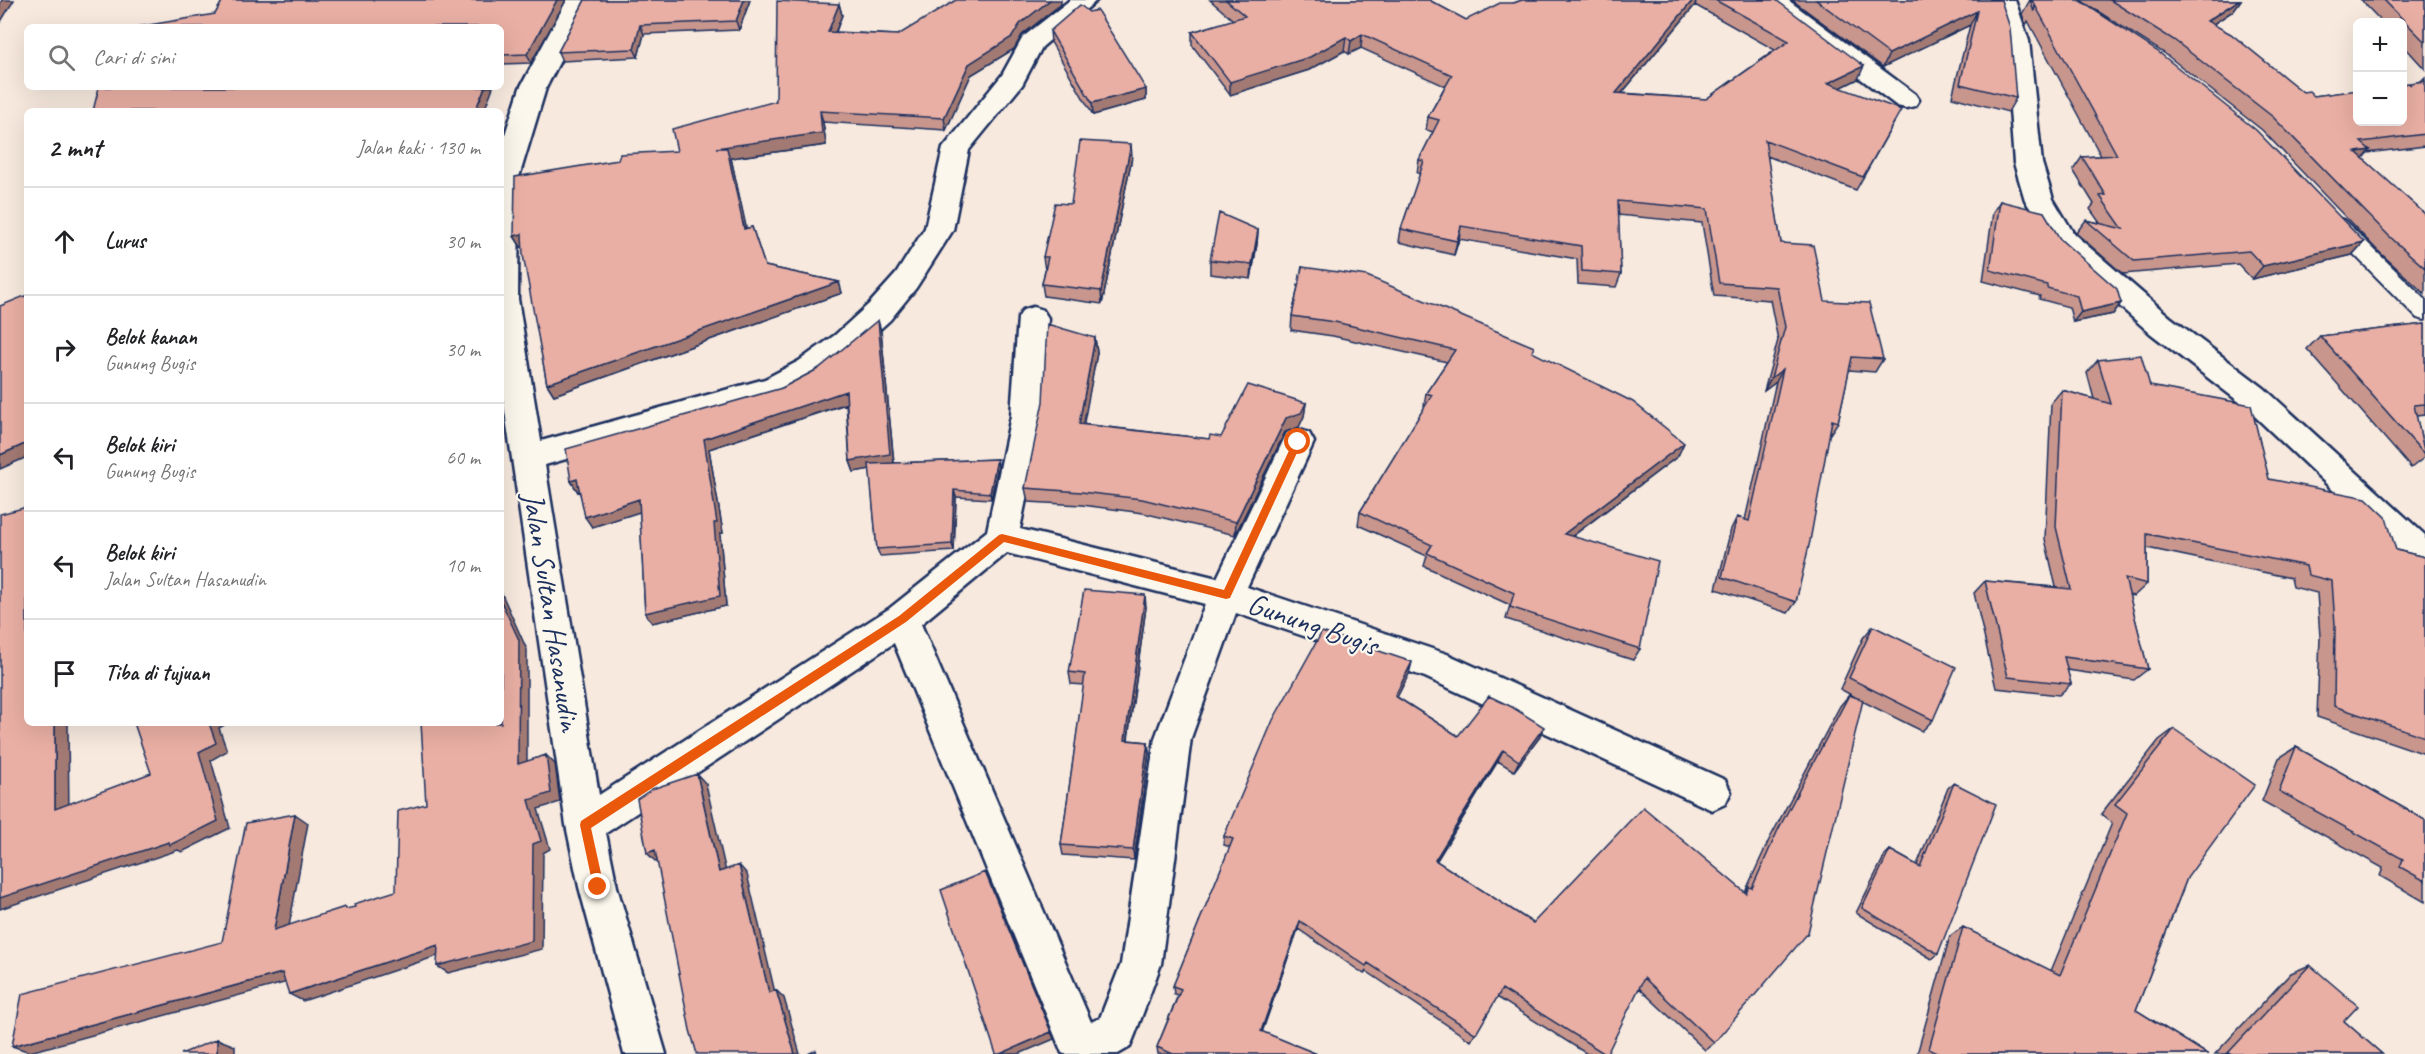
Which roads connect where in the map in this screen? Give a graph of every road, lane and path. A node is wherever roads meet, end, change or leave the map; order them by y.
1 (579, 0) edge
2 (1084, 0) edge
3 (1772, 0) edge
4 (2003, 0) edge
5 (1906, 100) dead end
6 (2325, 211) edge
7 (504, 238) edge
8 (504, 305) edge
9 (2425, 312) edge
10 (1033, 318) dead end
11 (1298, 442) dead end
12 (528, 457) junction
13 (1002, 538) junction
14 (2425, 556) edge
15 (1226, 595) junction
16 (902, 619) junction
17 (1712, 792) dead end
18 (585, 825) junction
19 (645, 1054) edge

1 - 7 street, Jalan Sultan Hasanudin
2 - 12 street
3 - 5 street
4 - 14 street
6 - 9 lane
8 - 12 street, Jalan Sultan Hasanudin
10 - 13 street
11 - 15 street
12 - 18 street, Jalan Sultan Hasanudin
13 - 15 street, Gunung Bugis
13 - 16 street
15 - 16 street
15 - 17 street, Gunung Bugis
16 - 18 street
18 - 19 street, Jalan Sultan Hasanudin

